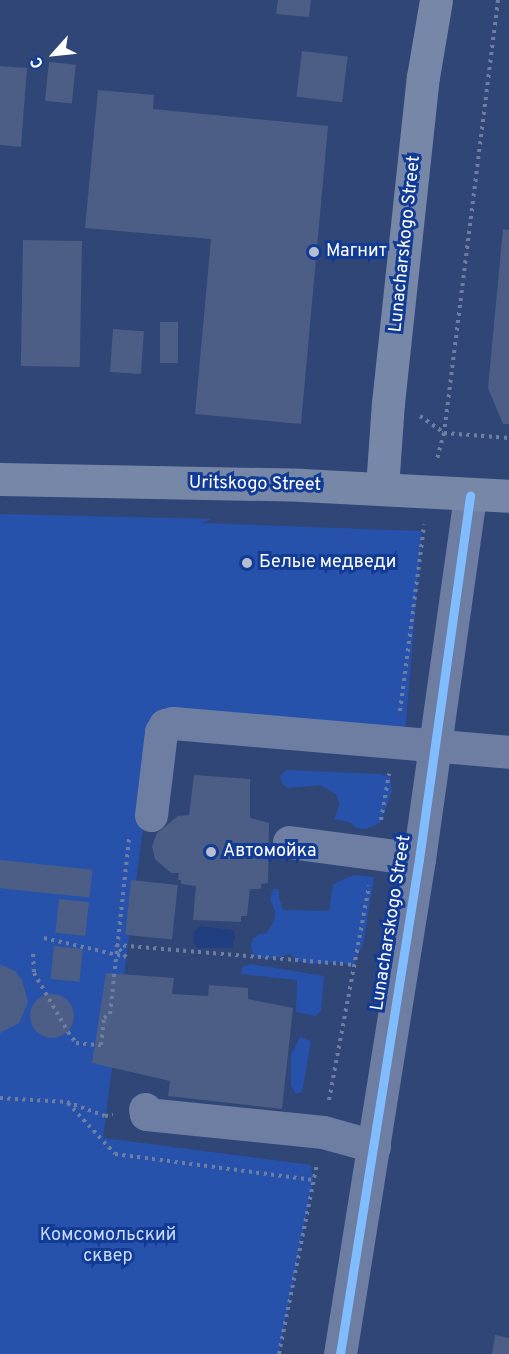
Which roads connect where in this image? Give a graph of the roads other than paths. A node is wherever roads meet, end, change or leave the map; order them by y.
1 (436, 0) edge
2 (0, 479) edge
3 (382, 488) junction
4 (470, 496) junction
5 (509, 496) edge
6 (435, 747) junction
7 (509, 752) edge
8 (151, 815) dead end
9 (289, 842) dead end
10 (419, 859) junction
11 (145, 1109) dead end
12 (374, 1146) junction
13 (340, 1354) edge

1 - 3 main road, Lunacharskogo Street
2 - 3 main road, Uritskogo Street
3 - 4 main road, Uritskogo Street
4 - 5 main road, Uritskogo Street
4 - 6 street, Lunacharskogo Street
6 - 7 street
6 - 8 street
6 - 10 street, Lunacharskogo Street
9 - 10 street
10 - 12 street, Lunacharskogo Street
11 - 12 street
12 - 13 street, Lunacharskogo Street

